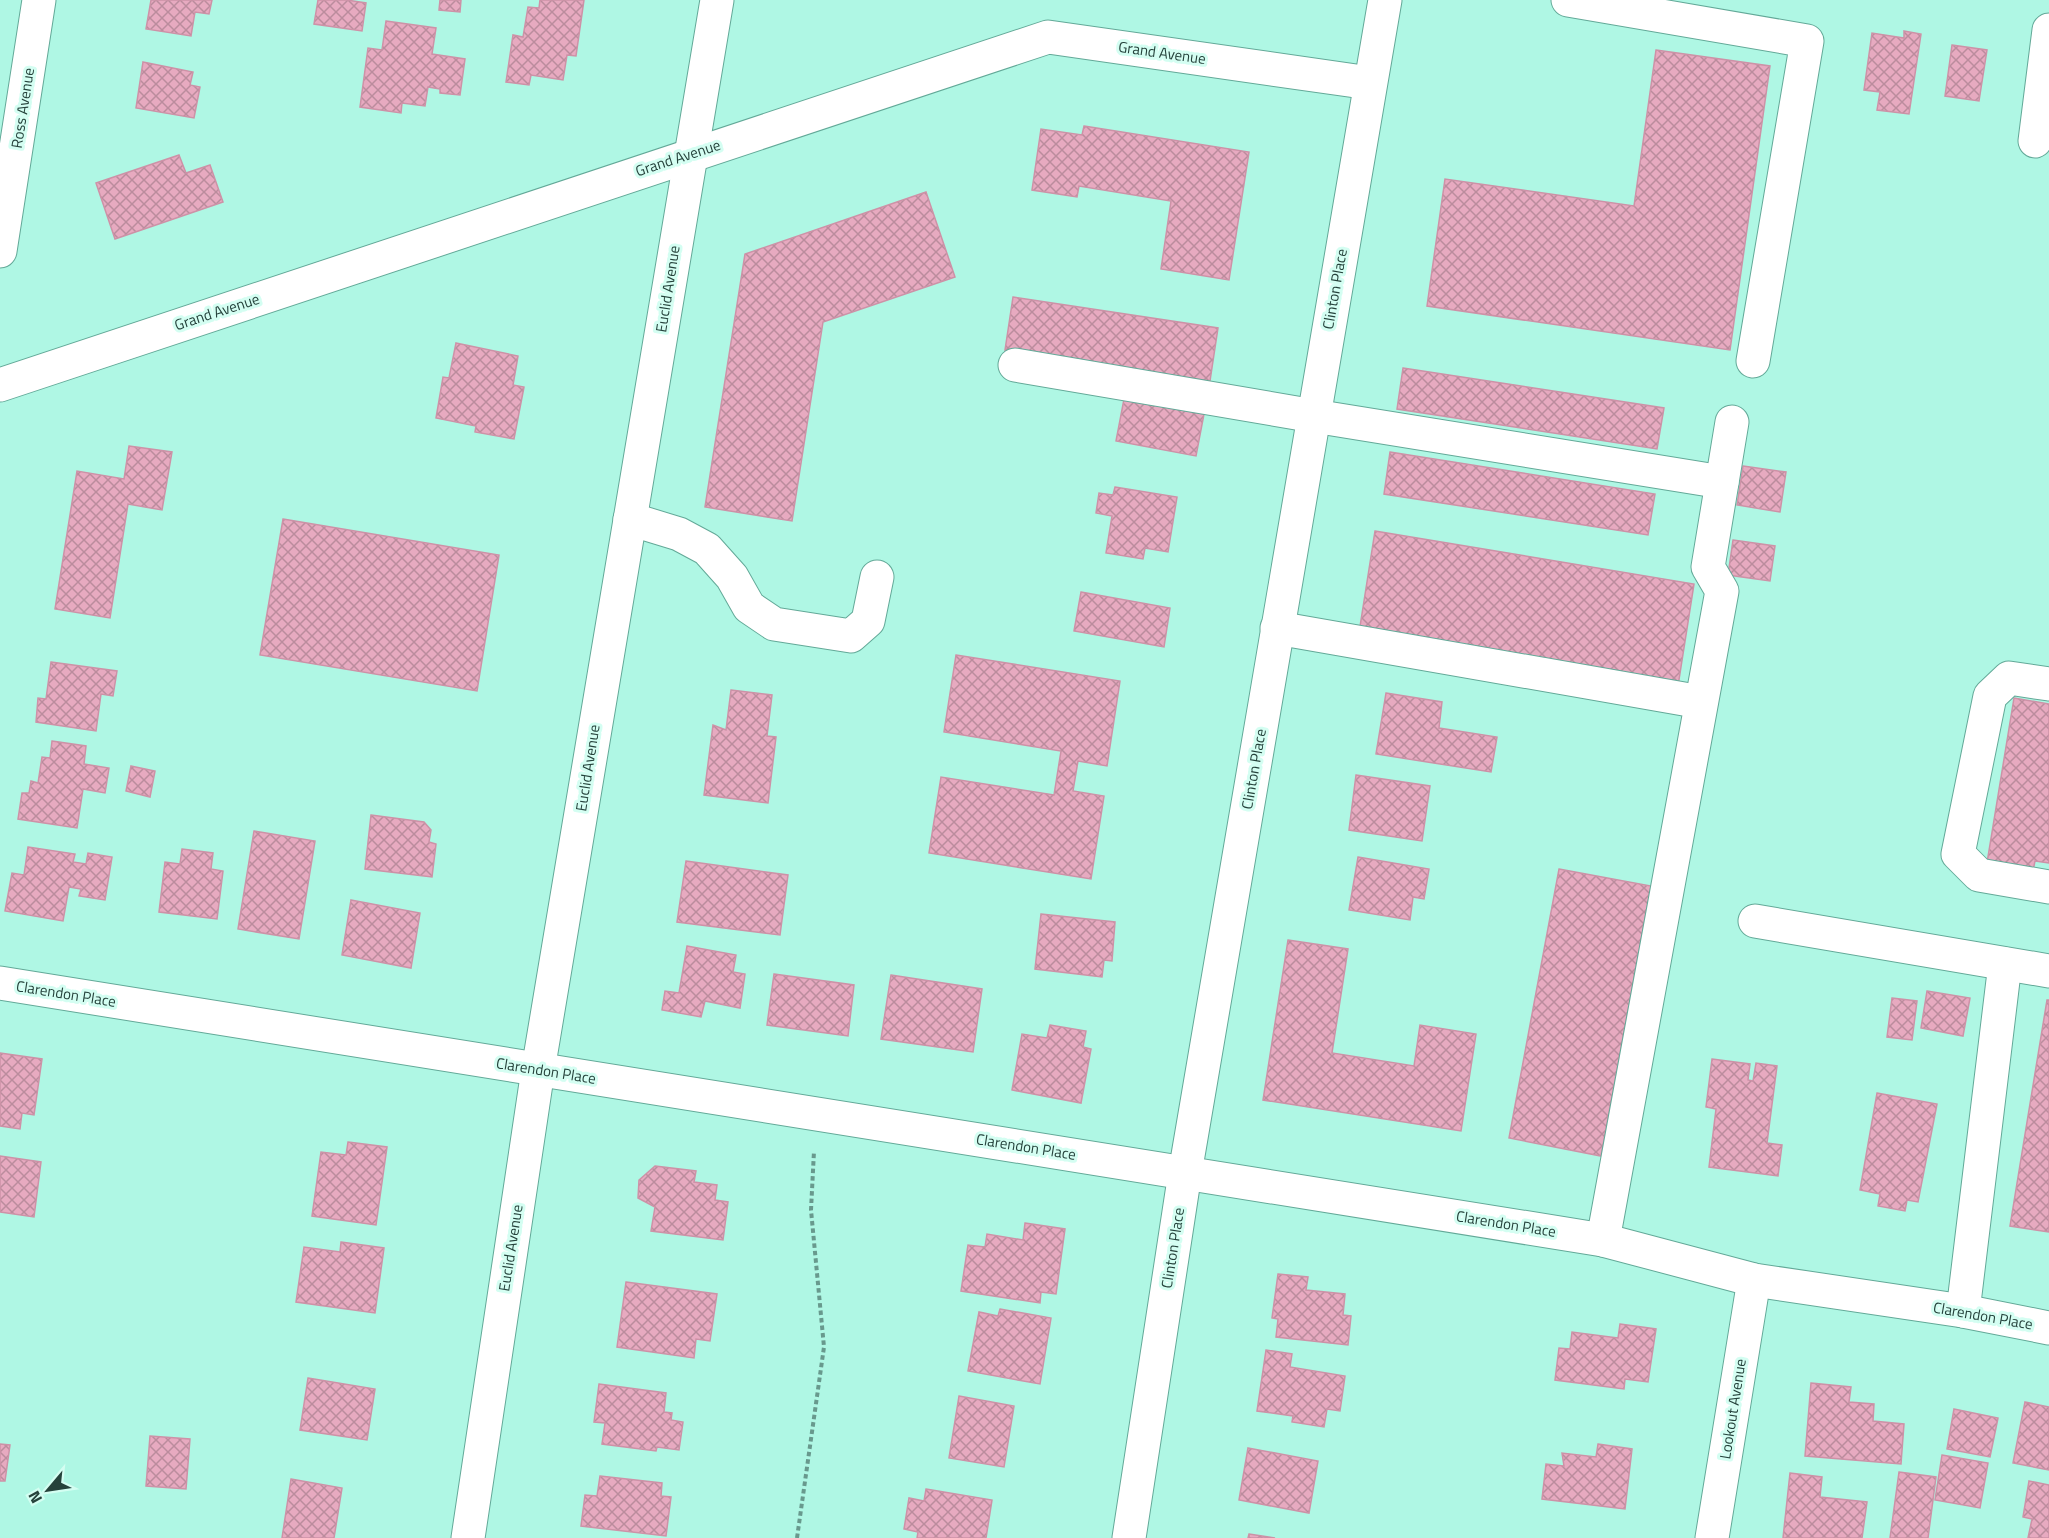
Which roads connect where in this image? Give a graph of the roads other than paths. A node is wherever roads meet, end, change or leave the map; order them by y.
1 (39, 0) edge
2 (717, 0) edge
3 (1384, 0) edge
4 (1568, 0) edge
5 (2049, 30) edge
6 (1370, 83) junction
7 (10, 128) edge
8 (2035, 141) dead end
9 (691, 154) junction
10 (0, 251) edge
11 (1753, 362) dead end
12 (1015, 365) dead end
13 (0, 385) edge
14 (1314, 416) junction
15 (1732, 422) dead end
16 (1722, 482) junction
17 (630, 519) junction
18 (877, 577) dead end
19 (1278, 628) junction
20 (2049, 684) edge
21 (1701, 702) junction
22 (2049, 887) edge
23 (1755, 921) dead end
24 (2005, 964) junction
25 (2049, 971) edge
26 (0, 983) edge
27 (538, 1070) junction
28 (1185, 1173) junction
29 (1603, 1240) junction
30 (1754, 1280) junction
31 (1963, 1311) junction
32 (2049, 1328) edge
33 (468, 1538) edge
34 (1129, 1538) edge
35 (1712, 1538) edge

1 - 7 street, Ross Avenue
2 - 9 street, Euclid Avenue
3 - 6 street, Clinton Place
4 - 11 street
5 - 8 street
6 - 9 street, Grand Avenue
6 - 14 street, Clinton Place
7 - 10 street, Ross Avenue
9 - 13 street, Grand Avenue
9 - 17 street, Euclid Avenue
12 - 14 street
14 - 16 street
14 - 19 street, Clinton Place
15 - 16 street
16 - 21 street
17 - 18 street
17 - 27 street, Euclid Avenue
19 - 21 street
19 - 28 street, Clinton Place
20 - 22 street
21 - 29 street
23 - 24 street
24 - 25 street
24 - 31 street
26 - 27 street, Clarendon Place
27 - 28 street, Clarendon Place
27 - 33 street, Euclid Avenue
28 - 29 street, Clarendon Place
28 - 34 street, Clinton Place
29 - 30 street, Clarendon Place
30 - 31 street, Clarendon Place
30 - 35 street, Lookout Avenue
31 - 32 street, Clarendon Place

